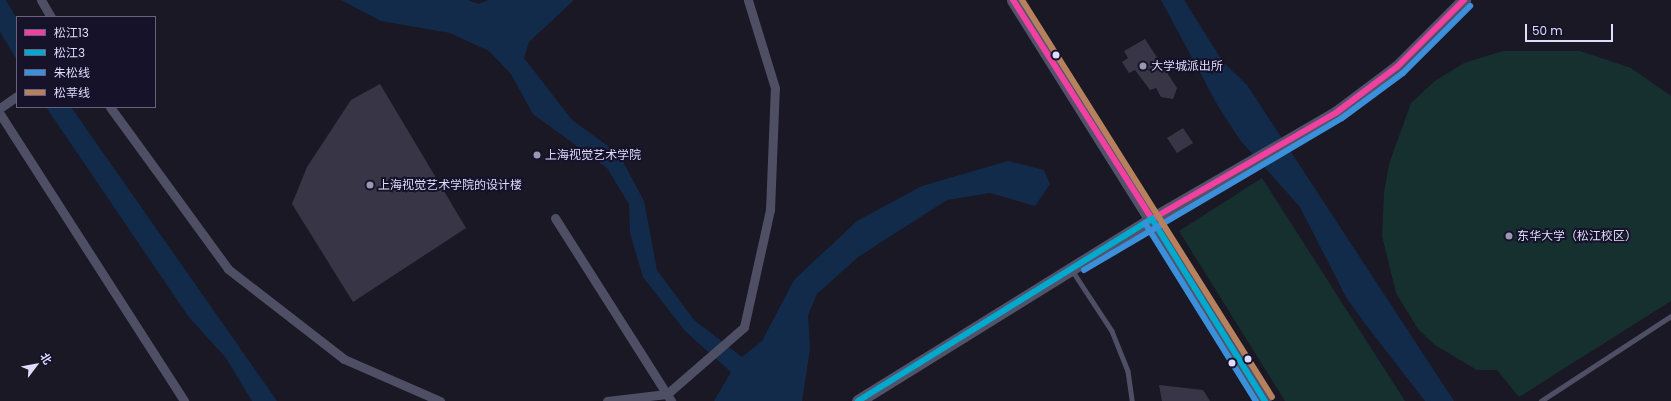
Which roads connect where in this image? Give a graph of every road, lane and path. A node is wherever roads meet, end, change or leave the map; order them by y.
1 (42, 0) edge
2 (748, 0) edge
3 (1013, 0) edge
4 (1464, 0) edge
5 (50, 16) edge
6 (16, 97) edge
7 (0, 108) edge
8 (111, 108) edge
9 (0, 114) edge
10 (555, 218) dead end
11 (1152, 219) junction
12 (1071, 269) junction
13 (1670, 318) edge
14 (669, 397) edge
15 (184, 401) edge
16 (440, 401) edge
17 (607, 401) edge
18 (858, 401) edge
19 (1132, 401) edge
20 (1265, 401) edge
21 (1541, 401) edge

1 - 5 street
2 - 14 street
3 - 11 main road
4 - 11 main road
6 - 7 street
8 - 16 street
9 - 15 street
10 - 14 street
11 - 12 main road
11 - 20 main road
12 - 18 main road
12 - 19 lane
13 - 21 lane
14 - 17 street

